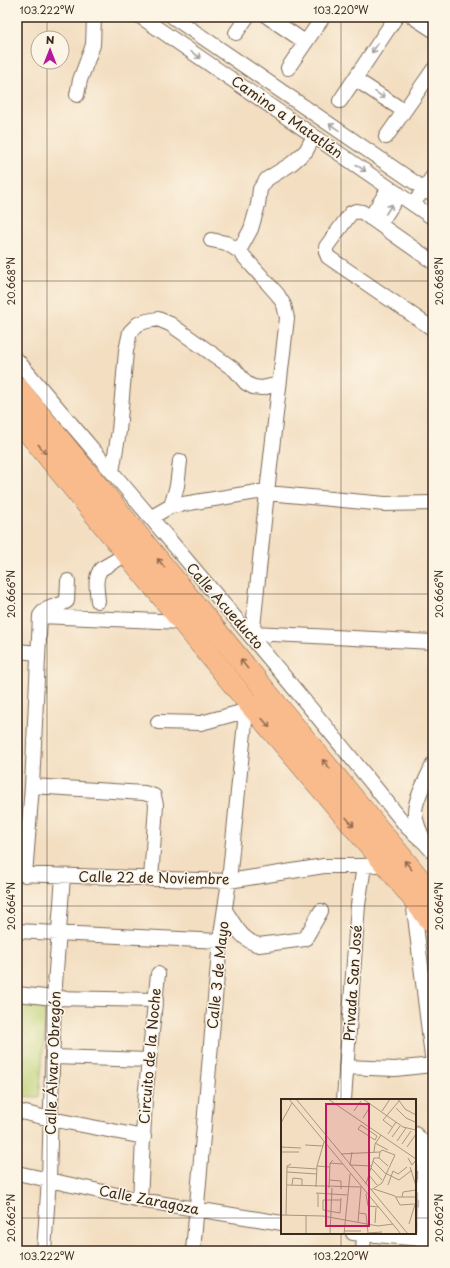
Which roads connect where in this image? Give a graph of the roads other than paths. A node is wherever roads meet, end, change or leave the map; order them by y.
1 (94, 17) edge
2 (141, 17) edge
3 (174, 17) edge
4 (247, 17) edge
5 (268, 17) edge
6 (323, 17) edge
7 (396, 17) edge
8 (413, 17) edge
9 (430, 24) edge
10 (187, 26) junction
11 (236, 33) dead end
12 (177, 41) junction
13 (305, 42) junction
14 (288, 68) dead end
15 (433, 70) edge
16 (355, 79) junction
17 (77, 95) dead end
18 (340, 101) dead end
19 (404, 111) junction
20 (314, 136) junction
21 (386, 137) dead end
22 (433, 176) edge
23 (394, 191) junction
24 (428, 192) edge
25 (413, 204) junction
26 (433, 218) edge
27 (375, 221) junction
28 (211, 240) dead end
29 (239, 251) junction
30 (433, 262) edge
31 (433, 330) edge
32 (17, 360) edge
33 (279, 384) junction
34 (17, 387) edge
35 (17, 419) edge
36 (180, 461) dead end
37 (112, 472) junction
38 (267, 492) junction
39 (433, 503) edge
40 (171, 506) junction
41 (150, 518) junction
42 (127, 554) junction
43 (68, 581) dead end
44 (98, 601) dead end
45 (40, 616) junction
46 (183, 622) junction
47 (253, 635) junction
48 (433, 642) edge
49 (17, 651) edge
50 (38, 653) junction
51 (245, 705) junction
52 (158, 722) dead end
53 (433, 764) edge
54 (32, 786) junction
55 (429, 847) edge
56 (385, 864) junction
57 (364, 866) junction
58 (21, 874) edge
59 (63, 876) junction
60 (151, 879) junction
61 (229, 881) junction
62 (433, 895) edge
63 (413, 900) junction
64 (225, 910) junction
65 (321, 912) dead end
66 (433, 924) edge
67 (17, 931) edge
68 (59, 934) junction
69 (220, 941) junction
70 (158, 974) dead end
71 (17, 994) edge
72 (54, 998) junction
73 (156, 1000) junction
74 (53, 1057) junction
75 (149, 1060) junction
76 (433, 1065) edge
77 (346, 1067) junction
78 (344, 1099) edge
79 (17, 1111) edge
80 (51, 1119) junction
81 (416, 1135) edge
82 (144, 1137) junction
83 (17, 1173) edge
84 (49, 1179) junction
85 (140, 1200) junction
86 (195, 1209) junction
87 (281, 1223) edge
88 (358, 1234) edge
89 (430, 1243) edge
90 (44, 1251) edge
91 (192, 1251) edge
92 (363, 1251) edge

1 - 17 street
2 - 12 street, Camino a Matatlán
3 - 10 street, Camino a Matatlán
4 - 11 street
5 - 13 street
6 - 13 street
7 -> 16 street
8 - 9 street
10 - 12 street
24 -> 10 street, Camino a Matatlán
12 -> 20 street, Camino a Matatlán
13 - 14 street
15 - 19 street
16 - 18 street
16 -> 19 street
19 - 21 street
20 -> 23 street, Camino a Matatlán
20 - 29 street
22 - 24 street
23 - 25 street, Camino a Matatlán
23 - 27 street
24 - 25 street
25 - 26 street, Camino a Matatlán
27 - 30 street
27 - 31 street
28 - 29 street
29 - 33 street
32 - 37 street, Calle Acueducto
33 - 37 street
33 - 38 street
62 -> 34 highway
35 -> 42 highway
36 - 40 street
37 - 41 street, Calle Acueducto
38 - 39 street
38 - 40 street
38 - 47 street
40 - 41 street
41 - 47 street, Calle Acueducto
42 - 44 street
42 - 46 highway
43 - 45 street
45 - 46 street
45 - 50 street
46 - 51 highway
47 - 48 street
47 - 55 street, Calle Acueducto
49 - 50 street
50 - 54 street
51 - 52 street
51 -> 56 highway
51 - 61 street, Calle 3 de Mayo
53 - 55 street
54 - 58 street
54 - 60 street
56 - 57 street, Calle 22 de Noviembre
56 - 63 highway
57 - 61 street, Calle 22 de Noviembre
57 - 77 street, Privada San José
58 - 59 street, Calle 22 de Noviembre
59 - 60 street, Calle 22 de Noviembre
59 - 68 street, Calle Álvaro Obregón
60 - 61 street, Calle 22 de Noviembre
61 - 64 street, Calle 3 de Mayo
63 - 66 highway
63 - 76 street
64 - 65 street
64 - 69 street, Calle 3 de Mayo
67 - 68 street
68 - 69 street
68 - 72 street, Calle Álvaro Obregón
69 - 86 street, Calle 3 de Mayo
70 - 73 street, Circuito de la Noche
71 - 72 street
72 - 73 street
72 - 74 street, Calle Álvaro Obregón
73 - 75 street, Circuito de la Noche
74 - 75 street
74 - 80 street, Calle Álvaro Obregón
75 - 82 street, Circuito de la Noche
76 - 77 street
77 - 78 street, Privada San José
79 - 80 street, Circuito de la Noche
80 - 82 street, Circuito de la Noche
80 - 84 street, Calle Álvaro Obregón
81 - 89 street
82 - 85 street, Circuito de la Noche
83 - 84 street, Calle Zaragoza
84 - 85 street, Calle Zaragoza
84 - 90 street, Calle Álvaro Obregón
85 - 86 street, Calle Zaragoza
86 - 87 street, Calle Zaragoza
86 - 91 street, Calle 3 de Mayo
88 - 89 street
88 - 92 street

